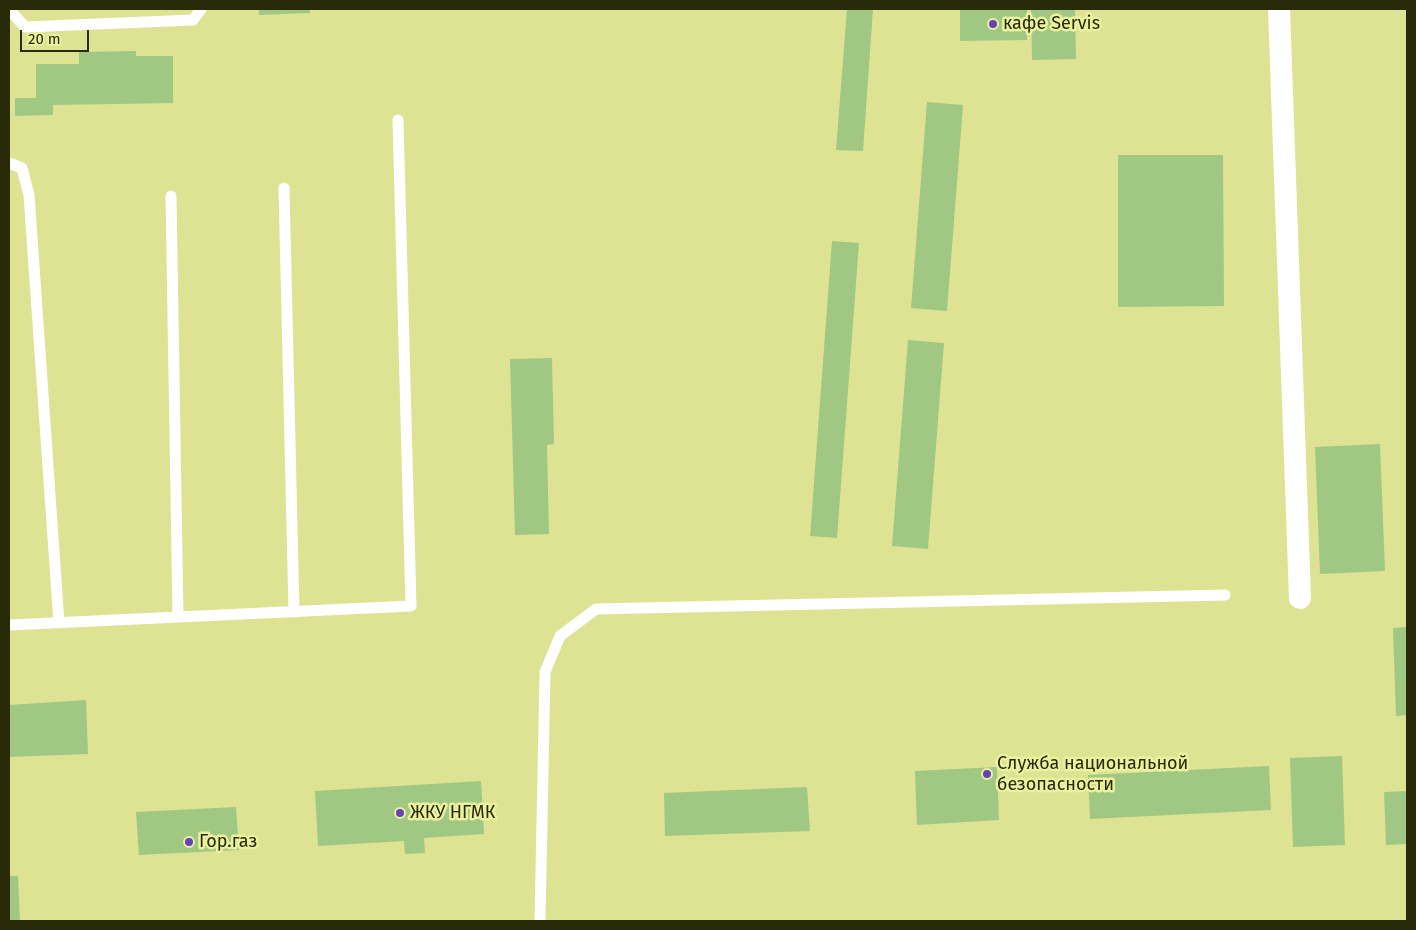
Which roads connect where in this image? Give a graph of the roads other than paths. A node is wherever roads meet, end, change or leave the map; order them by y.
1 (201, 9) edge
2 (1279, 9) edge
3 (9, 10) edge
4 (398, 120) dead end
5 (9, 163) edge
6 (284, 188) dead end
7 (171, 196) dead end
8 (1225, 594) dead end
9 (1300, 598) dead end
10 (294, 612) junction
11 (178, 617) junction
12 (59, 623) junction
13 (9, 625) edge
14 (540, 921) edge

1 - 3 lane
2 - 9 street
4 - 10 lane
5 - 12 lane
6 - 10 lane
7 - 11 lane
8 - 14 lane
10 - 11 lane
11 - 12 lane
12 - 13 lane

